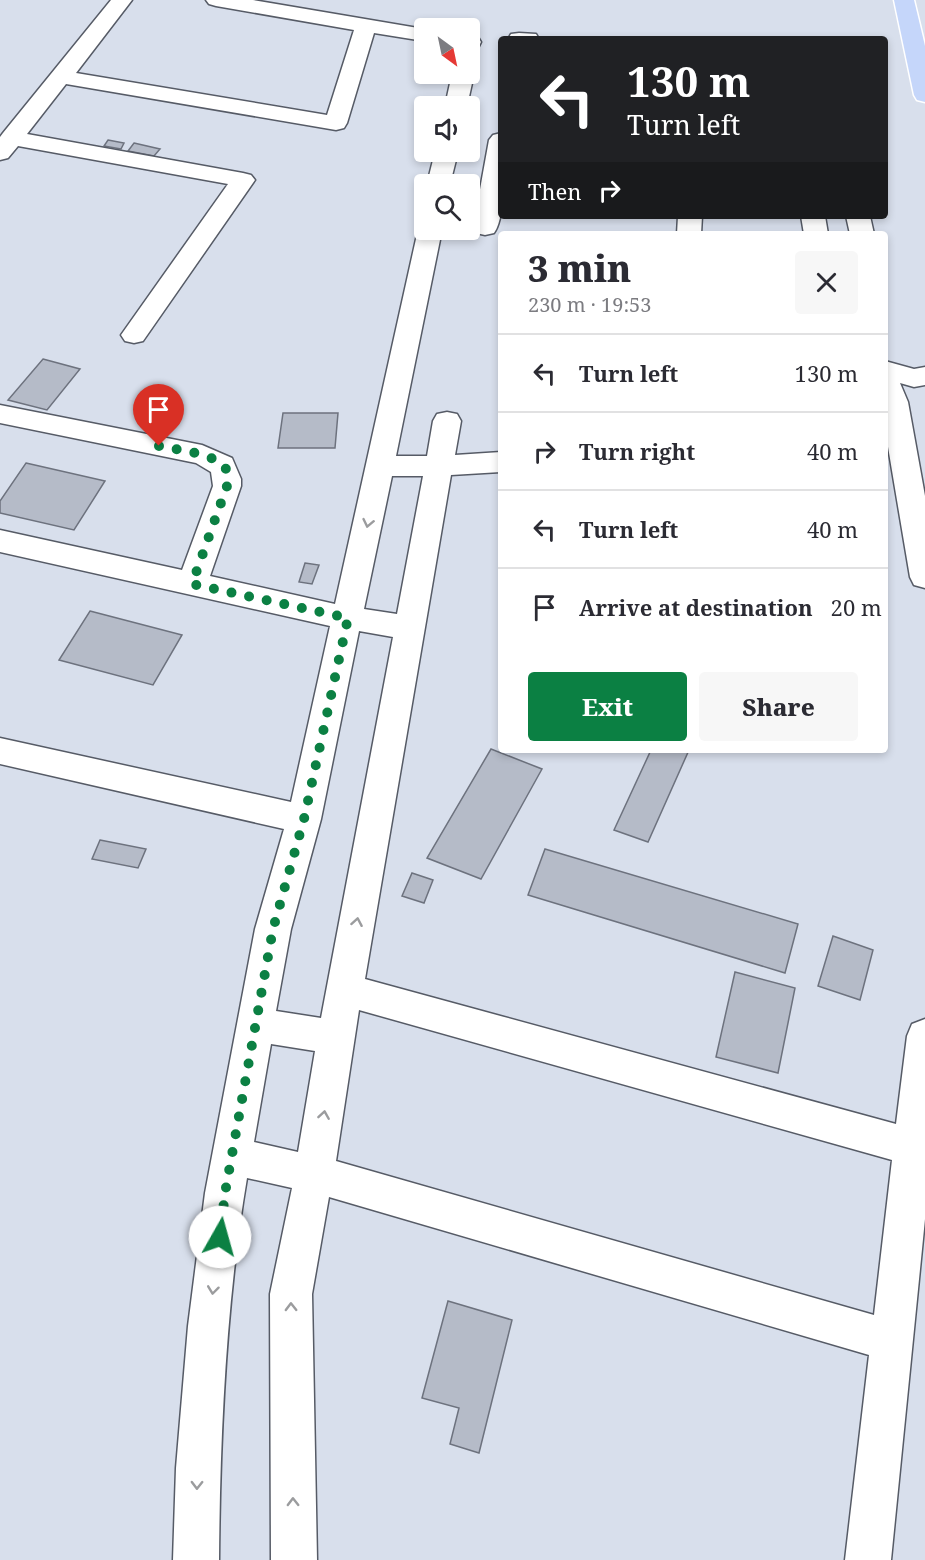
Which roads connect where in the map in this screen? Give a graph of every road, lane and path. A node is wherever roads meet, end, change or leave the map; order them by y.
1 (122, 0) edge
2 (216, 0) edge
3 (904, 0) edge
4 (366, 26) junction
5 (414, 33) edge
6 (62, 77) junction
7 (925, 95) edge
8 (6, 146) edge
9 (498, 156) edge
10 (485, 228) dead end
11 (428, 240) edge
12 (134, 334) dead end
13 (888, 371) edge
14 (920, 377) edge
15 (888, 395) edge
16 (0, 414) edge
17 (447, 421) dead end
18 (498, 462) edge
19 (380, 466) junction
20 (439, 466) junction
21 (0, 541) edge
22 (925, 577) edge
23 (192, 584) junction
24 (348, 618) junction
25 (409, 628) junction
26 (0, 751) edge
27 (304, 819) junction
28 (345, 990) junction
29 (255, 1024) junction
30 (925, 1036) edge
31 (336, 1038) junction
32 (912, 1147) junction
33 (232, 1156) junction
34 (314, 1174) junction
35 (892, 1341) junction
36 (196, 1560) edge
37 (294, 1560) edge
38 (868, 1560) edge

1 - 6 street
2 - 4 street
3 - 7 main road
4 - 5 street
4 - 6 street
6 - 8 street
8 - 12 street
9 - 10 street
11 - 19 street
13 - 14 street
14 - 15 street
15 - 22 street
16 - 23 street
17 - 20 street
18 - 20 street
19 - 20 street
19 -> 24 street
20 - 25 street
21 - 23 street
23 - 24 street
24 - 25 street
24 - 27 street
28 -> 25 street
26 - 27 street
27 - 29 street
28 - 31 street
28 - 32 street
29 - 31 street
29 - 33 street
30 - 32 street
34 -> 31 street
32 - 35 street
33 - 34 street
33 -> 36 street
34 - 35 street
37 -> 34 street
35 - 38 street

